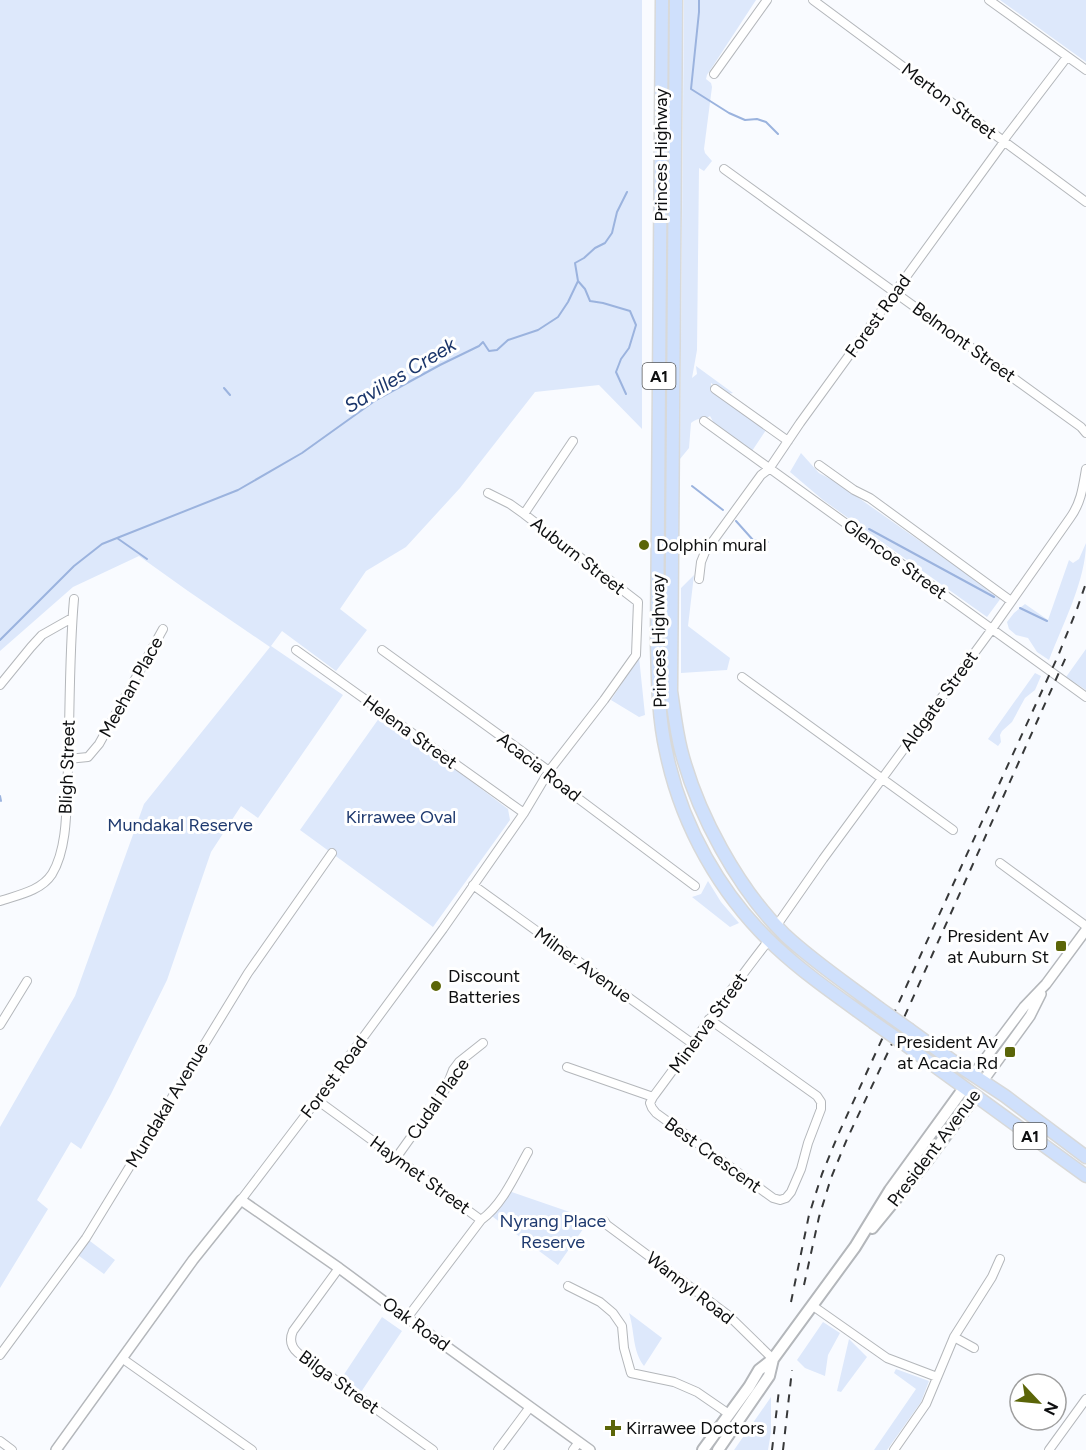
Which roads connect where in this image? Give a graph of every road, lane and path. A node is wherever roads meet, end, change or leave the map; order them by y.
1 (662, 0) edge
2 (676, 0) edge
3 (767, 0) edge
4 (813, 0) edge
5 (989, 0) edge
6 (1067, 57) junction
7 (1086, 70) edge
8 (714, 74) dead end
9 (1003, 141) junction
10 (724, 168) dead end
11 (1086, 202) edge
12 (895, 293) junction
13 (715, 389) dead end
14 (704, 421) dead end
15 (1086, 433) edge
16 (573, 441) dead end
17 (788, 441) junction
18 (819, 465) dead end
19 (770, 469) junction
20 (1086, 469) edge
21 (488, 493) dead end
22 (524, 514) junction
23 (699, 579) dead end
24 (74, 599) dead end
25 (1011, 601) junction
26 (72, 618) junction
27 (163, 629) dead end
28 (992, 629) junction
29 (296, 650) dead end
30 (382, 650) dead end
31 (742, 677) dead end
32 (0, 685) edge
33 (1086, 697) edge
34 (604, 700) joint
35 (68, 759) junction
36 (549, 771) junction
37 (882, 778) junction
38 (524, 813) junction
39 (953, 830) dead end
40 (332, 853) dead end
41 (1000, 863) dead end
42 (473, 885) junction
43 (695, 886) dead end
44 (0, 901) edge
45 (777, 926) junction
46 (1086, 928) edge
47 (769, 940) junction
48 (27, 981) dead end
49 (710, 1019) junction
50 (0, 1025) edge
51 (483, 1042) dead end
52 (693, 1044) junction
53 (567, 1067) dead end
54 (978, 1078) junction
55 (964, 1088) junction
56 (975, 1096) junction
57 (653, 1097) junction
58 (317, 1100) junction
59 (651, 1106) joint
60 (528, 1152) dead end
61 (1086, 1157) edge
62 (396, 1158) junction
63 (1086, 1176) edge
64 (241, 1200) junction
65 (481, 1220) junction
66 (604, 1221) dead end
67 (855, 1247) junction
68 (1000, 1258) dead end
69 (339, 1268) junction
70 (568, 1286) dead end
71 (813, 1306) junction
72 (407, 1318) junction
73 (954, 1337) junction
74 (974, 1348) dead end
75 (0, 1355) edge
76 (123, 1359) junction
77 (773, 1359) junction
78 (937, 1377) junction
79 (1086, 1399) edge
80 (530, 1407) junction
81 (729, 1414) junction
82 (0, 1441) edge
83 (576, 1446) edge
84 (12, 1450) edge
85 (56, 1450) edge
86 (252, 1450) edge
87 (433, 1450) edge
88 (498, 1450) edge
89 (590, 1450) edge
90 (703, 1450) edge
91 (718, 1450) edge
92 (894, 1450) edge
93 (1049, 1450) edge

1 - 47 highway, Princes Highway / A1
2 - 45 highway, Princes Highway / A1
3 - 8 street
4 - 9 street, Merton Street
5 - 6 street
6 - 7 street
6 - 9 street, Forest Road
9 - 11 street, Merton Street
9 - 12 street, Forest Road
10 - 12 street, Belmont Street
12 - 15 street, Belmont Street
12 - 17 street, Forest Road
13 - 17 street
14 - 19 street, Glencoe Street
16 - 22 street
17 - 19 street, Forest Road
18 - 25 street, Glencoe Street
19 - 23 street, Forest Road
19 - 28 street, Glencoe Street
20 - 25 street, Aldgate Street
21 - 22 street, Auburn Street
22 - 34 street, Auburn Street
24 - 26 street, Bligh Street
25 - 28 street, Aldgate Street
26 - 32 street
26 - 35 street, Bligh Street
27 - 35 street, Meehan Place
28 - 33 street, Glencoe Street
28 - 37 street, Aldgate Street
29 - 38 street, Helena Street
30 - 36 street, Acacia Road
31 - 37 street
34 - 36 street, Forest Road
35 - 44 street, Bligh Street
36 - 38 street, Forest Road
36 - 43 street, Acacia Road
37 - 39 street
37 - 45 street, Aldgate Street
38 - 42 street, Forest Road
40 - 75 street, Mundakal Avenue
41 - 46 street
42 - 52 street, Milner Avenue
42 - 58 street, Forest Road
45 - 54 highway, Princes Highway / A1, bridge
46 - 54 street, President Avenue
47 - 49 street, Minerva Street
47 - 55 highway, Princes Highway / A1, bridge
48 - 50 street
49 - 52 street, Minerva Street
49 - 59 street, Best Crescent
51 - 62 street, Cudal Place
52 - 57 street, Minerva Street
53 - 57 street
54 - 55 highway, President Avenue
54 - 56 highway, President Avenue
54 - 61 highway, A1
55 - 56 highway, A1
55 - 67 main road, President Avenue
56 - 63 highway, A1
56 - 67 main road, President Avenue
57 - 59 street, Minerva Street
58 - 62 street, Haymet Street
58 - 64 street, Forest Road
60 - 65 street
62 - 65 street, Haymet Street
64 - 69 street, Oak Road
64 - 76 street, Forest Road
65 - 72 street, Haymet Street
66 - 77 street, Wannyl Road
67 - 71 main road, President Avenue
68 - 73 street
69 - 72 street, Oak Road
69 - 87 street, Bilga Street
70 - 81 street
71 - 77 main road, President Avenue
71 - 78 street
72 - 80 street, Oak Road
73 - 74 street
73 - 78 street
76 - 85 street, Forest Road
76 - 86 street
77 - 81 main road, President Avenue
77 - 91 main road, President Avenue
78 - 92 street
79 - 93 street
80 - 83 street, Oak Road
80 - 88 street
81 - 90 main road, President Avenue
82 - 84 street
83 - 89 street, Oak Road

